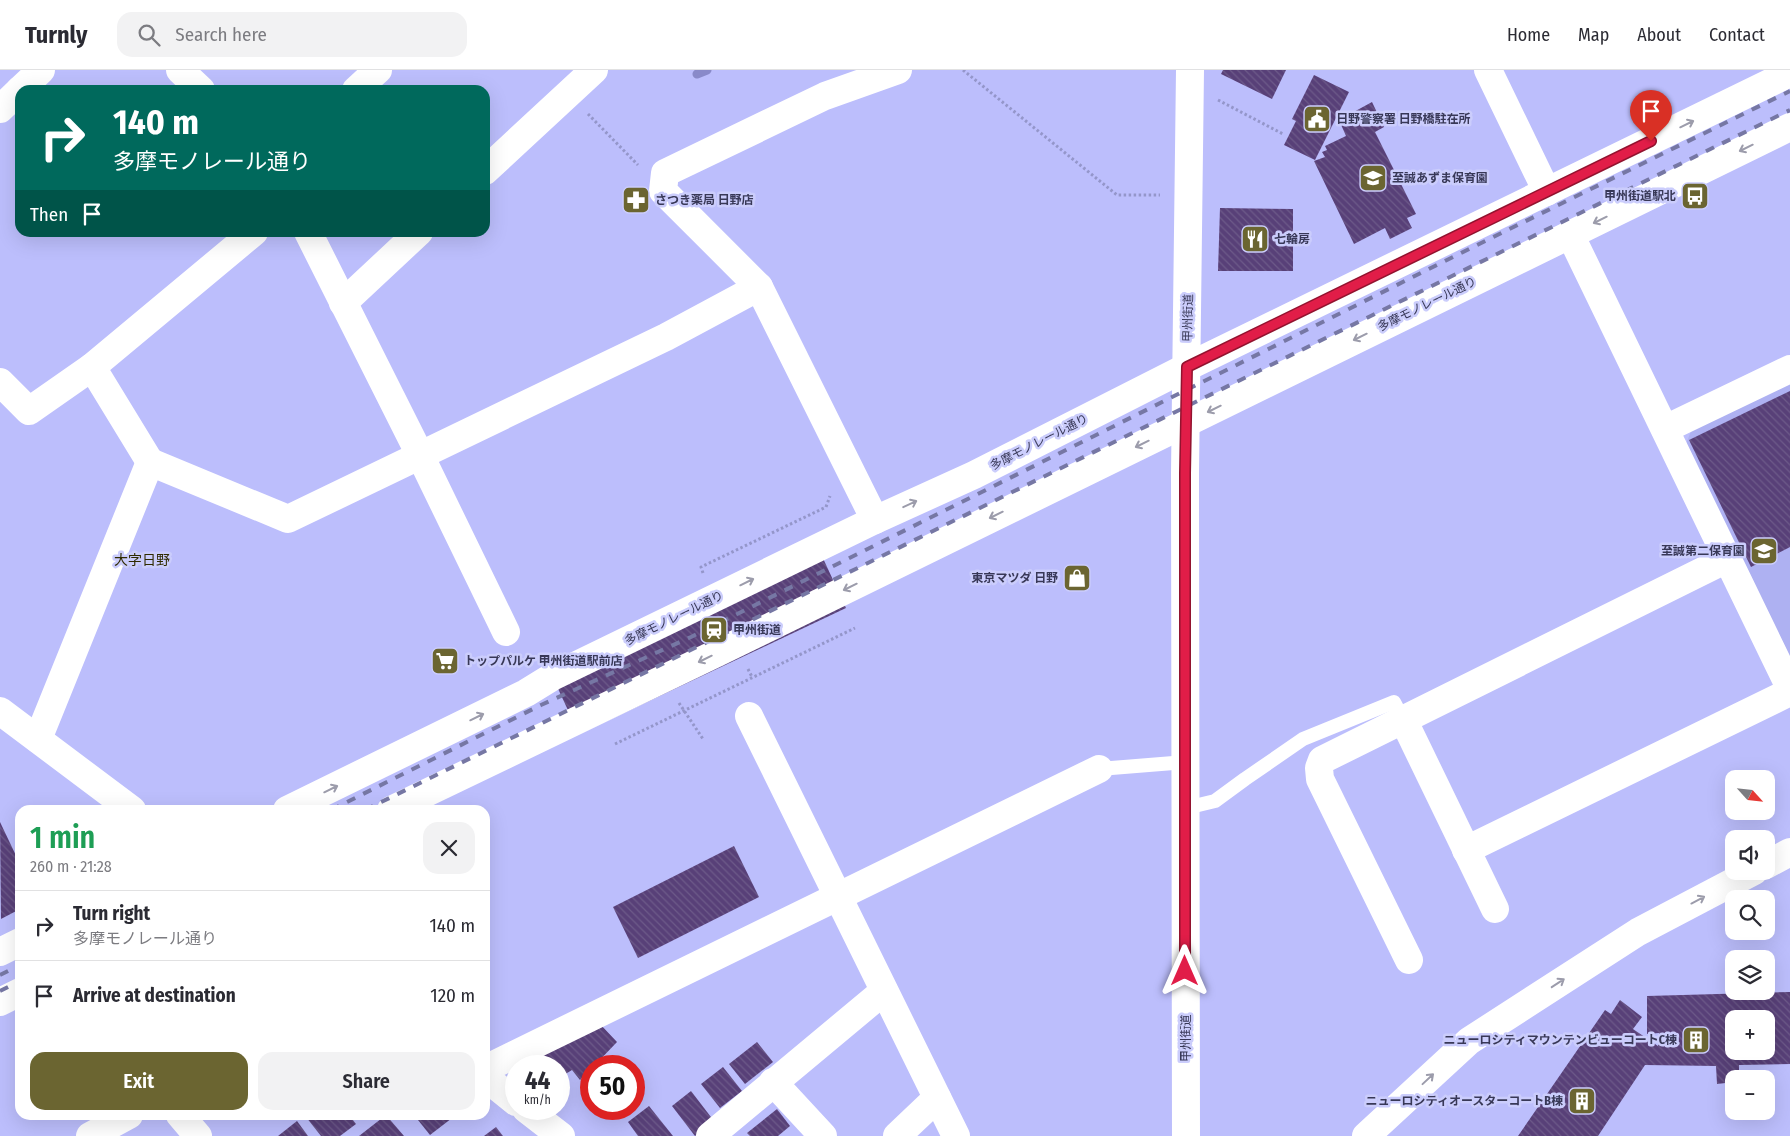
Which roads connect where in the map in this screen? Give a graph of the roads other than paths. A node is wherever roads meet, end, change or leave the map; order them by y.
1 (41, 70) edge
2 (180, 70) edge
3 (378, 70) edge
4 (898, 70) edge
5 (1190, 70) edge
6 (1488, 70) edge
7 (1790, 73) edge
8 (575, 80) edge
9 (25, 85) edge
10 (196, 85) edge
11 (362, 85) edge
12 (15, 95) edge
13 (0, 109) edge
14 (1790, 127) edge
15 (490, 166) edge
16 (1547, 192) junction
17 (1570, 234) junction
18 (248, 237) edge
19 (310, 237) edge
20 (414, 237) edge
21 (759, 287) junction
22 (343, 303) junction
23 (92, 367) junction
24 (1187, 367) junction
25 (1790, 369) edge
26 (0, 382) edge
27 (1186, 422) junction
28 (1664, 429) junction
29 (420, 455) junction
30 (150, 462) junction
31 (875, 520) junction
32 (1728, 558) junction
33 (506, 632) dead end
34 (1790, 688) edge
35 (1790, 692) edge
36 (0, 711) edge
37 (749, 716) road end
38 (1404, 719) junction
39 (38, 739) junction
40 (1186, 762) junction
41 (1099, 769) joint
42 (125, 805) edge
43 (297, 805) edge
44 (400, 805) edge
45 (1186, 808) junction
46 (1466, 850) junction
47 (1790, 852) edge
48 (1775, 860) edge
49 (1737, 880) edge
50 (838, 898) junction
51 (1494, 909) dead end
52 (15, 944) edge
53 (0, 952) edge
54 (1409, 960) dead end
55 (884, 991) junction
56 (15, 994) edge
57 (0, 1002) edge
58 (490, 1067) edge
59 (490, 1081) edge
60 (773, 1082) junction
61 (505, 1093) edge
62 (937, 1098) junction
63 (120, 1120) edge
64 (184, 1120) edge
65 (540, 1120) edge
66 (90, 1136) edge
67 (198, 1136) edge
68 (561, 1136) edge
69 (710, 1136) edge
70 (823, 1136) edge
71 (898, 1136) edge
72 (956, 1136) edge
73 (1186, 1136) edge
74 (1366, 1136) edge

1 - 9 street
2 - 10 street
3 - 11 street
4 - 21 street
5 - 24 street, 甲州街道
6 - 16 street
16 -> 7 street, 多摩モノレール通り
8 - 15 street
12 - 13 street
14 -> 17 street, 多摩モノレール通り
16 - 24 street, 多摩モノレール通り
17 -> 27 street, 多摩モノレール通り
17 - 28 street
18 - 23 street
19 - 22 street
20 - 22 street
21 - 29 street
21 - 31 street
22 - 29 street
23 - 26 street
23 - 30 street
24 - 27 street, 甲州街道
31 -> 24 street, 多摩モノレール通り
25 - 28 street
27 - 40 street, 甲州街道
27 -> 44 street, 多摩モノレール通り
28 - 32 street
29 - 30 street
29 - 33 street
30 - 39 street
43 -> 31 street, 多摩モノレール通り
32 - 34 street
32 - 38 street
35 - 46 street
36 - 39 street
37 - 50 street
38 - 45 lane
38 - 46 street
38 - 54 street
39 - 42 street
40 - 41 lane
40 - 45 street, 甲州街道
41 - 50 street
45 - 73 street, 甲州街道
46 - 51 street
47 - 48 street
74 -> 49 street
50 - 55 street
50 - 58 street
52 - 53 street
55 - 60 street
55 - 62 street
56 - 57 street
59 - 61 street
60 - 69 street
60 - 70 street
62 - 71 street
62 - 72 street
63 - 66 street
64 - 67 street
65 - 68 street

